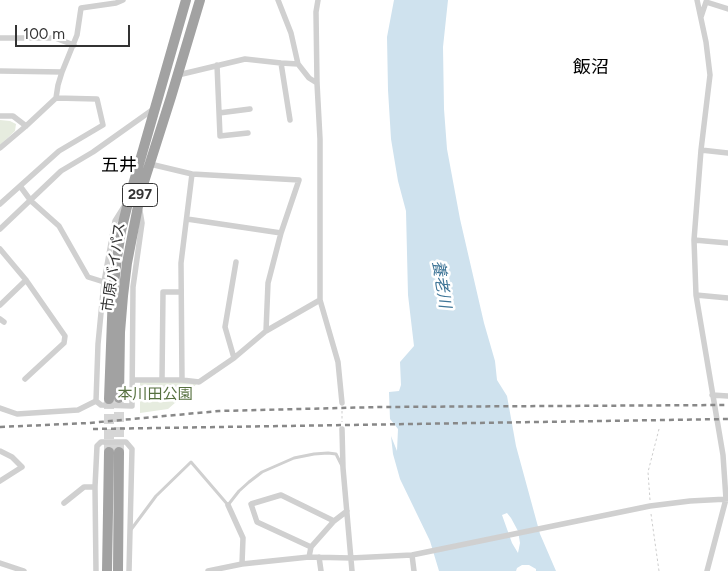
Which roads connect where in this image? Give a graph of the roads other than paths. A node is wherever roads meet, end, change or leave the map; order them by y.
1 (123, 0) edge
2 (186, 0) edge
3 (200, 0) edge
4 (278, 0) edge
5 (318, 0) edge
6 (698, 0) edge
7 (728, 9) edge
8 (700, 19) junction
9 (0, 38) edge
10 (74, 45) junction
11 (280, 63) junction
12 (298, 64) junction
13 (217, 65) junction
14 (0, 71) edge
15 (62, 72) junction
16 (178, 75) junction
17 (317, 83) junction
18 (56, 98) junction
19 (155, 108) junction
20 (250, 109) dead end
21 (219, 113) junction
22 (0, 116) edge
23 (290, 120) dead end
24 (26, 126) junction
25 (248, 133) dead end
26 (0, 148) edge
27 (701, 150) junction
28 (728, 153) edge
29 (150, 164) junction
30 (192, 174) junction
31 (20, 186) junction
32 (134, 200) junction
33 (31, 201) junction
34 (0, 204) edge
35 (186, 219) junction
36 (0, 229) edge
37 (281, 233) junction
38 (694, 240) junction
39 (728, 243) edge
40 (0, 249) edge
41 (236, 262) dead end
42 (26, 280) junction
43 (104, 282) junction
44 (181, 292) junction
45 (696, 295) junction
46 (728, 298) edge
47 (320, 300) junction
48 (0, 305) edge
49 (266, 331) junction
50 (234, 358) junction
51 (25, 379) dead end
52 (133, 380) junction
53 (162, 380) junction
54 (182, 380) junction
55 (712, 395) junction
56 (728, 396) edge
57 (114, 398) tunnel mouth
58 (96, 401) junction
59 (342, 402) road end
60 (0, 408) edge
61 (342, 427) road end
62 (0, 451) edge
63 (343, 468) junction
64 (0, 481) edge
65 (95, 487) junction
66 (727, 499) edge
67 (64, 503) dead end
68 (228, 505) junction
69 (347, 511) junction
70 (334, 521) junction
71 (130, 531) junction
72 (311, 547) junction
73 (412, 555) junction
74 (309, 557) junction
75 (319, 557) junction
76 (352, 558) junction
77 (0, 563) edge
78 (242, 564) junction
79 (24, 571) edge
80 (96, 571) edge
81 (107, 571) edge
82 (118, 571) edge
83 (129, 571) edge
84 (208, 571) edge
85 (321, 571) edge
86 (352, 571) edge
87 (414, 571) edge
88 (707, 571) edge

1 - 10 street
2 - 19 highway, 市原バイパス / 297
3 - 16 highway, 市原バイパス / 297
4 - 12 street
5 - 17 street
6 - 8 street
7 - 8 street
8 - 27 street
9 - 10 street
10 - 15 street
11 - 12 street
11 - 13 street
11 - 23 street
12 - 17 street
13 - 16 street
13 - 21 street
14 - 15 street
15 - 18 street
16 - 29 highway, 市原バイパス / 297
17 - 47 street
18 - 24 street
18 - 31 street
19 - 32 highway, 市原バイパス / 297
19 - 33 street
20 - 21 street
21 - 25 street
22 - 24 street
24 - 26 street
27 - 28 street
27 - 38 street
29 - 30 street
29 - 32 highway, 市原バイパス / 297
30 - 35 street
30 - 37 street
31 - 33 street
31 - 34 street
32 - 43 street
32 - 52 street
32 - 57 highway, 市原バイパス / 297
33 - 36 street
33 - 43 street
35 - 37 street
35 - 44 street
37 - 49 street
38 - 39 street
38 - 45 street
40 - 42 street
41 - 50 street
42 - 48 street
42 - 51 street
43 - 58 street
44 - 53 street
44 - 54 street
45 - 46 street
45 - 55 street
47 - 49 street
47 - 59 street
49 - 50 street
50 - 54 street
52 - 53 street
52 - 58 street
53 - 54 street
55 - 56 street
55 - 66 street
58 - 60 street
61 - 63 street
62 - 64 street
63 - 68 lane
63 - 69 street
65 - 67 street
65 - 71 street
65 - 80 street
66 - 73 street
66 - 88 street
68 - 71 lane
68 - 78 street
69 - 70 street
69 - 76 street
70 - 72 street
70 - 72 street
71 - 83 street
72 - 74 street
73 - 76 street
73 - 87 street
74 - 75 street
74 - 78 street
75 - 76 street
75 - 85 street
76 - 86 street
77 - 79 street
78 - 84 street
81 - 82 highway

